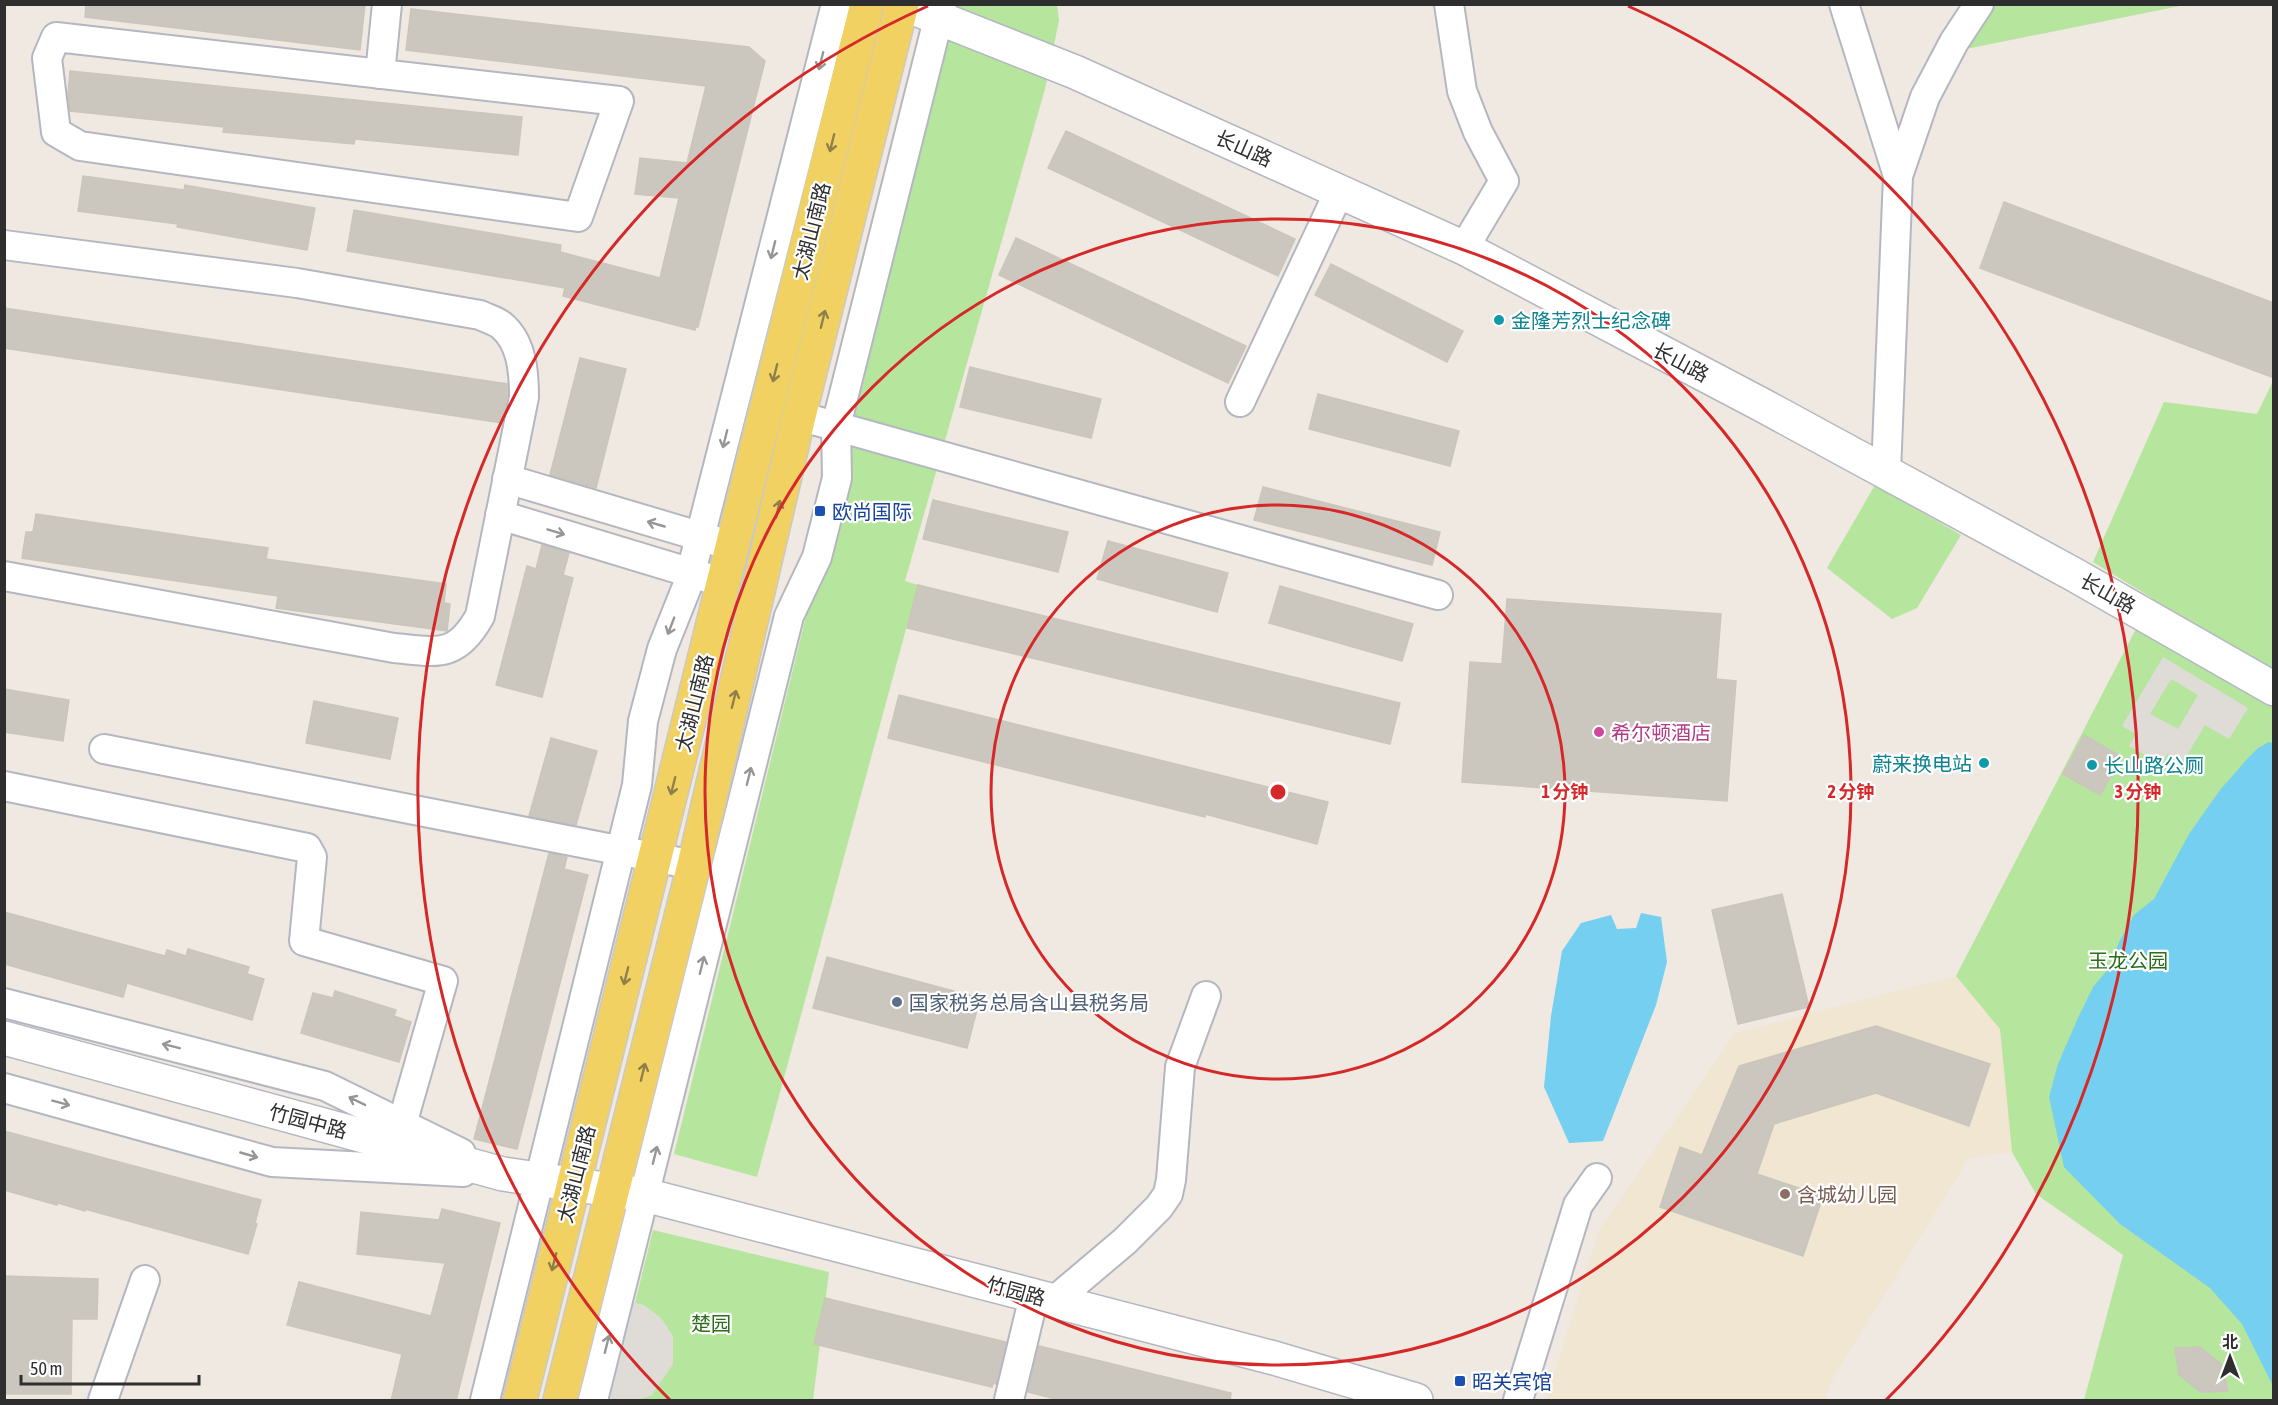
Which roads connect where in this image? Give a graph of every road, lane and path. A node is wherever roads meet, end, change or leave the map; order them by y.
1 (387, 4) edge
2 (836, 4) edge
3 (867, 4) edge
4 (902, 4) edge
5 (1449, 4) edge
6 (1844, 4) edge
7 (1979, 4) edge
8 (940, 11) edge
9 (380, 74) junction
10 (1898, 176) junction
11 (1339, 192) junction
12 (4, 245) edge
13 (1464, 248) junction
14 (1240, 402) dead end
15 (800, 416) junction
16 (836, 426) junction
17 (1886, 472) junction
18 (507, 479) junction
19 (500, 515) junction
20 (700, 537) junction
21 (732, 546) junction
22 (691, 573) junction
23 (4, 576) edge
24 (723, 583) junction
25 (1438, 595) dead end
26 (2274, 689) edge
27 (104, 749) dead end
28 (4, 786) edge
29 (621, 852) junction
30 (655, 859) junction
31 (694, 865) junction
32 (1206, 996) dead end
33 (4, 1003) edge
34 (4, 1038) edge
35 (4, 1088) edge
36 (396, 1145) junction
37 (503, 1174) junction
38 (1597, 1178) dead end
39 (540, 1180) junction
40 (574, 1184) junction
41 (629, 1192) junction
42 (145, 1280) dead end
43 (1044, 1298) junction
44 (103, 1401) edge
45 (485, 1401) edge
46 (520, 1401) edge
47 (560, 1401) edge
48 (593, 1401) edge
49 (1009, 1401) edge
50 (1416, 1401) edge
51 (1518, 1401) edge

1 - 9 street
2 -> 20 street
3 -> 21 main road, 太湖山南路
4 - 8 street, 长山路
15 -> 4 main road, 太湖山南路
5 - 13 street
6 - 10 street
7 - 10 street
8 - 11 street, 长山路
8 - 16 street
9 - 9 street
10 - 17 street
11 - 13 street, 长山路
11 - 14 street
12 - 18 street
13 - 17 street, 长山路
15 - 16 street
31 -> 15 main road, 太湖山南路
16 - 25 street
41 -> 16 street
17 - 26 street, 长山路
18 - 19 street
20 -> 18 street
19 -> 22 street
19 - 23 street
20 - 21 street
20 - 22 street
21 - 24 main road, 太湖山南路
22 - 24 street
22 -> 29 street
24 -> 30 main road, 太湖山南路
27 - 29 street
28 - 36 street
29 - 30 street
29 - 39 street
30 - 31 street
30 -> 40 main road, 太湖山南路
41 -> 31 main road, 太湖山南路
32 - 43 street
37 -> 33 street
34 - 36 street, 竹园中路
35 -> 37 street
36 - 37 street, 竹园中路
37 - 39 street, 竹园中路
38 - 51 street
39 - 40 street, 竹园中路
39 - 45 street
40 - 41 street, 竹园中路
40 -> 46 main road, 太湖山南路
41 - 43 street, 竹园路
41 - 47 main road, 太湖山南路
48 -> 41 street
42 - 44 street
43 - 49 street
43 - 50 street, 竹园路

